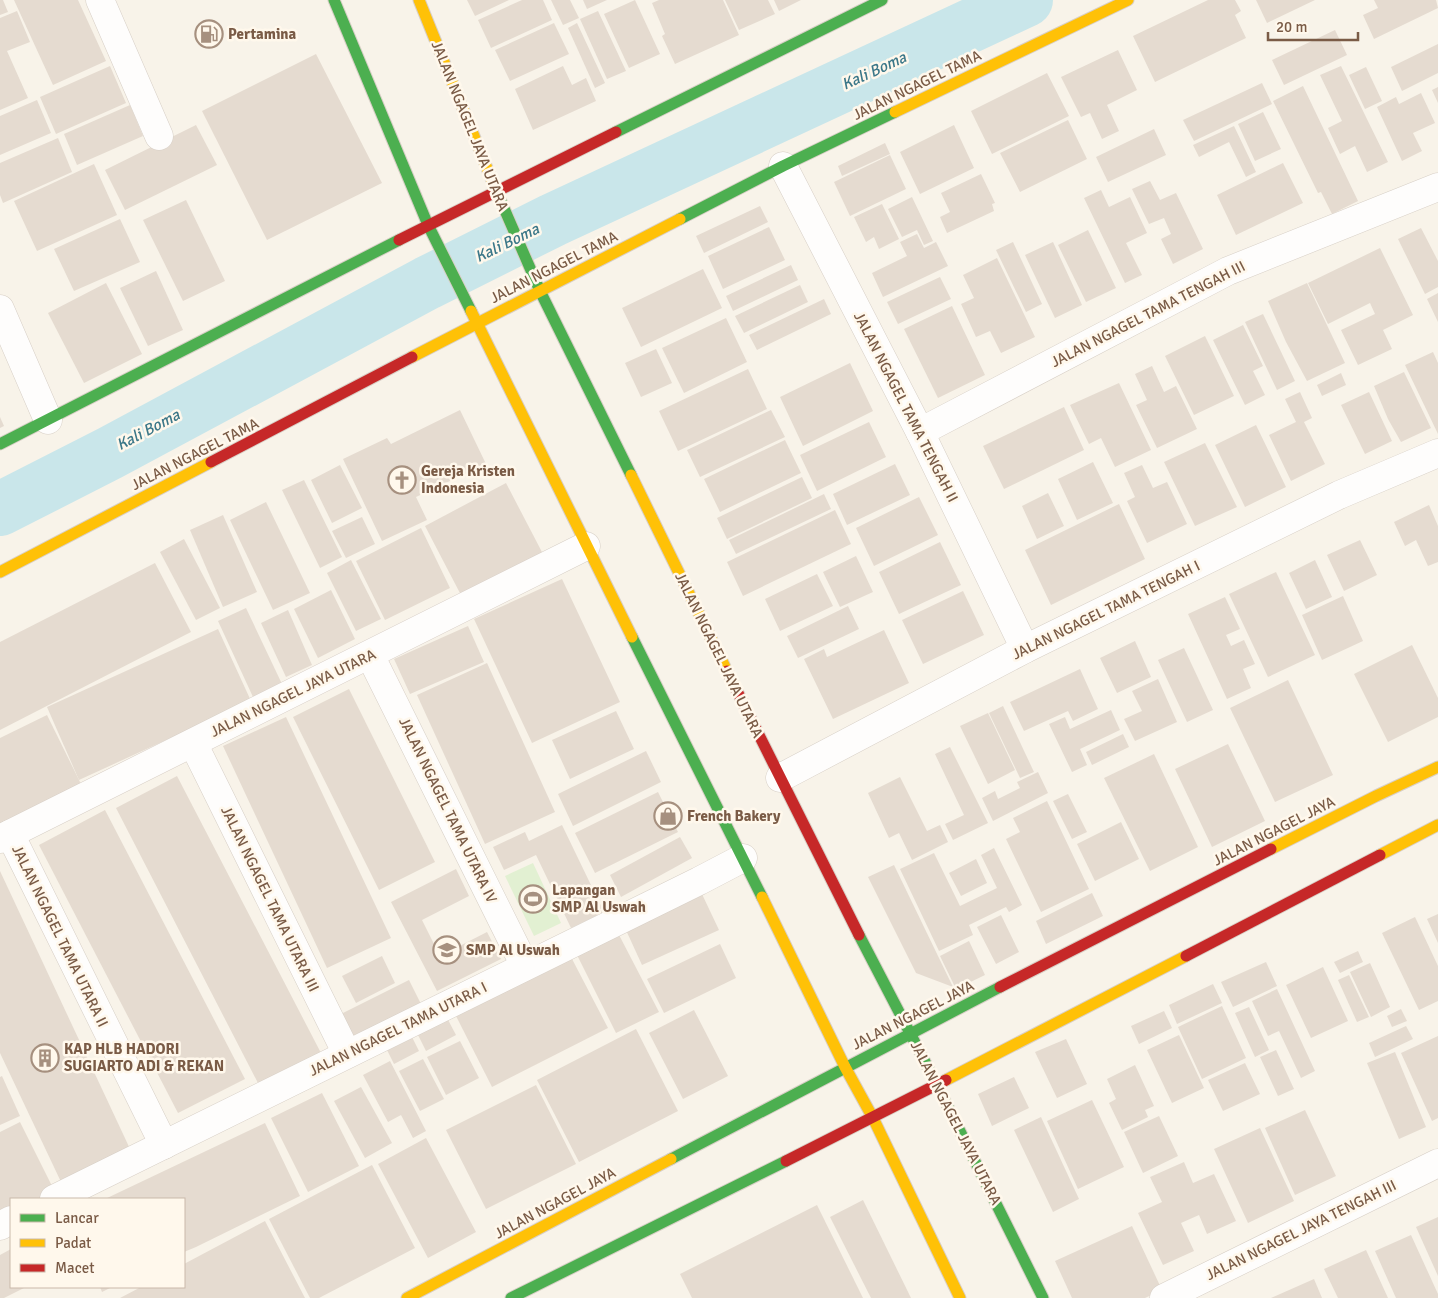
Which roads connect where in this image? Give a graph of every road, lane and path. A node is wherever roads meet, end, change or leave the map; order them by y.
1 (100, 0) edge
2 (334, 0) edge
3 (419, 0) edge
4 (882, 0) edge
5 (1128, 0) edge
6 (159, 136) dead end
7 (783, 166) junction
8 (1438, 186) edge
9 (496, 191) junction
10 (428, 225) junction
11 (540, 291) junction
12 (0, 309) edge
13 (477, 324) junction
14 (48, 420) junction
15 (920, 432) junction
16 (0, 444) edge
17 (1438, 453) edge
18 (586, 546) junction
19 (0, 572) edge
20 (1025, 650) junction
21 (370, 655) junction
22 (193, 743) junction
23 (1438, 766) edge
24 (780, 778) junction
25 (1438, 825) edge
26 (5, 837) edge
27 (742, 858) junction
28 (525, 966) junction
29 (910, 1033) junction
30 (347, 1054) junction
31 (845, 1067) junction
32 (937, 1085) junction
33 (873, 1118) junction
34 (164, 1145) junction
35 (1438, 1163) edge
36 (56, 1198) edge
37 (407, 1298) edge
38 (511, 1298) edge
39 (960, 1298) edge
40 (1044, 1298) edge
41 (1164, 1298) edge

1 - 6 street
2 - 10 street
3 - 9 street, JALAN NGAGEL JAYA UTARA
4 - 9 street
5 - 7 street, JALAN NGAGEL TAMA
7 - 11 street, JALAN NGAGEL TAMA
7 - 15 street, JALAN NGAGEL TAMA TENGAH II
8 - 15 street, JALAN NGAGEL TAMA TENGAH III
9 - 10 street
9 - 11 street, JALAN NGAGEL JAYA UTARA
10 - 13 street
10 - 14 street
11 - 13 street, JALAN NGAGEL TAMA
11 - 24 street, JALAN NGAGEL JAYA UTARA
12 - 14 street
13 - 18 street
13 - 19 street, JALAN NGAGEL TAMA
14 - 16 street
15 - 20 street, JALAN NGAGEL TAMA TENGAH II
17 - 20 street, JALAN NGAGEL TAMA TENGAH I
18 - 21 street, JALAN NGAGEL JAYA UTARA
18 - 27 street
20 - 24 street, JALAN NGAGEL TAMA TENGAH I
21 - 22 street, JALAN NGAGEL JAYA UTARA
21 - 28 street, JALAN NGAGEL TAMA UTARA IV
22 - 26 street, JALAN NGAGEL JAYA UTARA
22 - 30 street, JALAN NGAGEL TAMA UTARA III
23 - 29 street, JALAN NGAGEL JAYA
24 - 29 street, JALAN NGAGEL JAYA UTARA
25 - 32 street
26 - 34 street, JALAN NGAGEL TAMA UTARA II
27 - 28 street, JALAN NGAGEL TAMA UTARA I
27 - 31 street
28 - 30 street, JALAN NGAGEL TAMA UTARA I
29 - 31 street, JALAN NGAGEL JAYA
29 - 32 street, JALAN NGAGEL JAYA UTARA
30 - 34 street, JALAN NGAGEL TAMA UTARA I
31 - 33 street
31 - 37 street, JALAN NGAGEL JAYA
32 - 33 street
32 - 40 street, JALAN NGAGEL JAYA UTARA
33 - 38 street
33 - 39 street
34 - 36 street, JALAN NGAGEL TAMA UTARA I
35 - 41 street, JALAN NGAGEL JAYA TENGAH III

